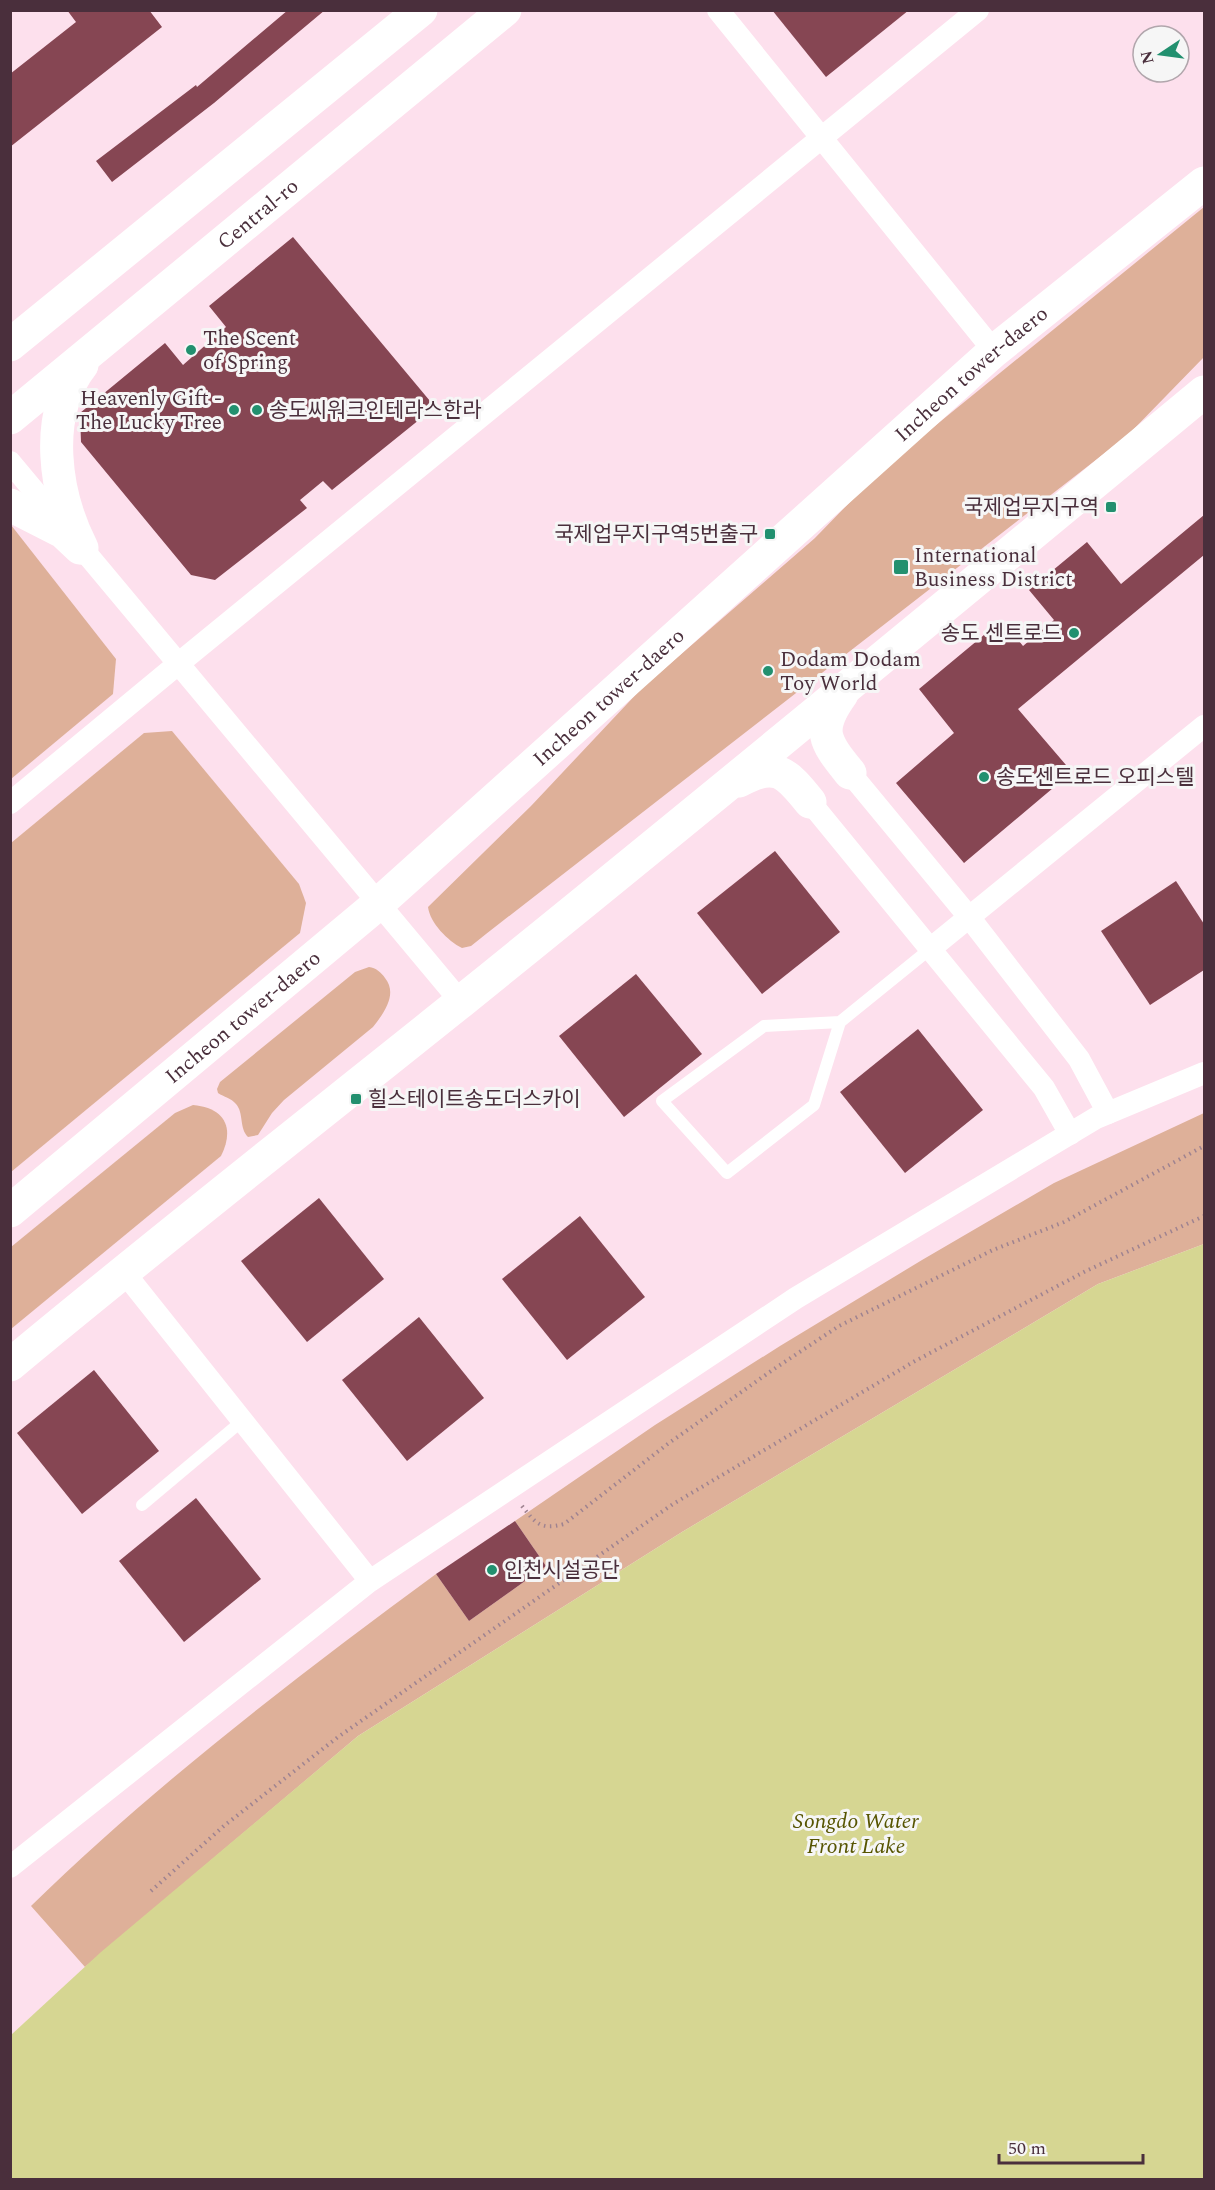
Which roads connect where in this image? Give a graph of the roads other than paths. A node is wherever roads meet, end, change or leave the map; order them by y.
1 (421, 10) edge
2 (505, 10) edge
3 (718, 10) edge
4 (978, 10) edge
5 (822, 138) junction
6 (1204, 183) edge
7 (10, 345) edge
8 (96, 348) junction
9 (994, 351) junction
10 (1204, 392) edge
11 (10, 418) edge
12 (10, 462) edge
13 (10, 505) edge
14 (86, 553) junction
15 (178, 664) junction
16 (846, 688) junction
17 (1204, 726) edge
18 (850, 773) joint
19 (724, 789) junction
20 (810, 802) joint
21 (10, 803) edge
22 (378, 904) junction
23 (969, 917) junction
24 (930, 949) junction
25 (461, 1002) junction
26 (840, 1022) junction
27 (1204, 1073) edge
28 (1108, 1113) junction
29 (1070, 1134) junction
30 (10, 1211) edge
31 (123, 1271) junction
32 (10, 1365) edge
33 (242, 1420) junction
34 (142, 1505) dead end
35 (370, 1581) junction
36 (10, 1867) edge

1 - 7 main road
2 - 8 main road, Central-ro
3 - 5 street
4 - 5 street
5 - 9 street
5 - 15 street
6 - 9 main road, Incheon tower-daero
8 - 11 main road, Central-ro
8 - 14 main road
9 - 22 main road, Incheon tower-daero
10 - 16 main road
12 - 14 street
13 - 14 main road
14 - 15 street
15 - 21 street
15 - 22 street
16 - 18 main road
16 - 19 main road
17 - 23 street
18 - 23 street
19 - 20 main road
19 - 25 main road
20 - 24 street
22 - 25 street
22 - 30 main road, Incheon tower-daero
23 - 24 street
23 - 28 street
24 - 26 lane
24 - 29 street
25 - 31 main road
26 - 26 lane
27 - 28 street
28 - 29 street
29 - 35 street
31 - 32 main road
31 - 33 street
33 - 34 lane
33 - 35 street
35 - 36 street

